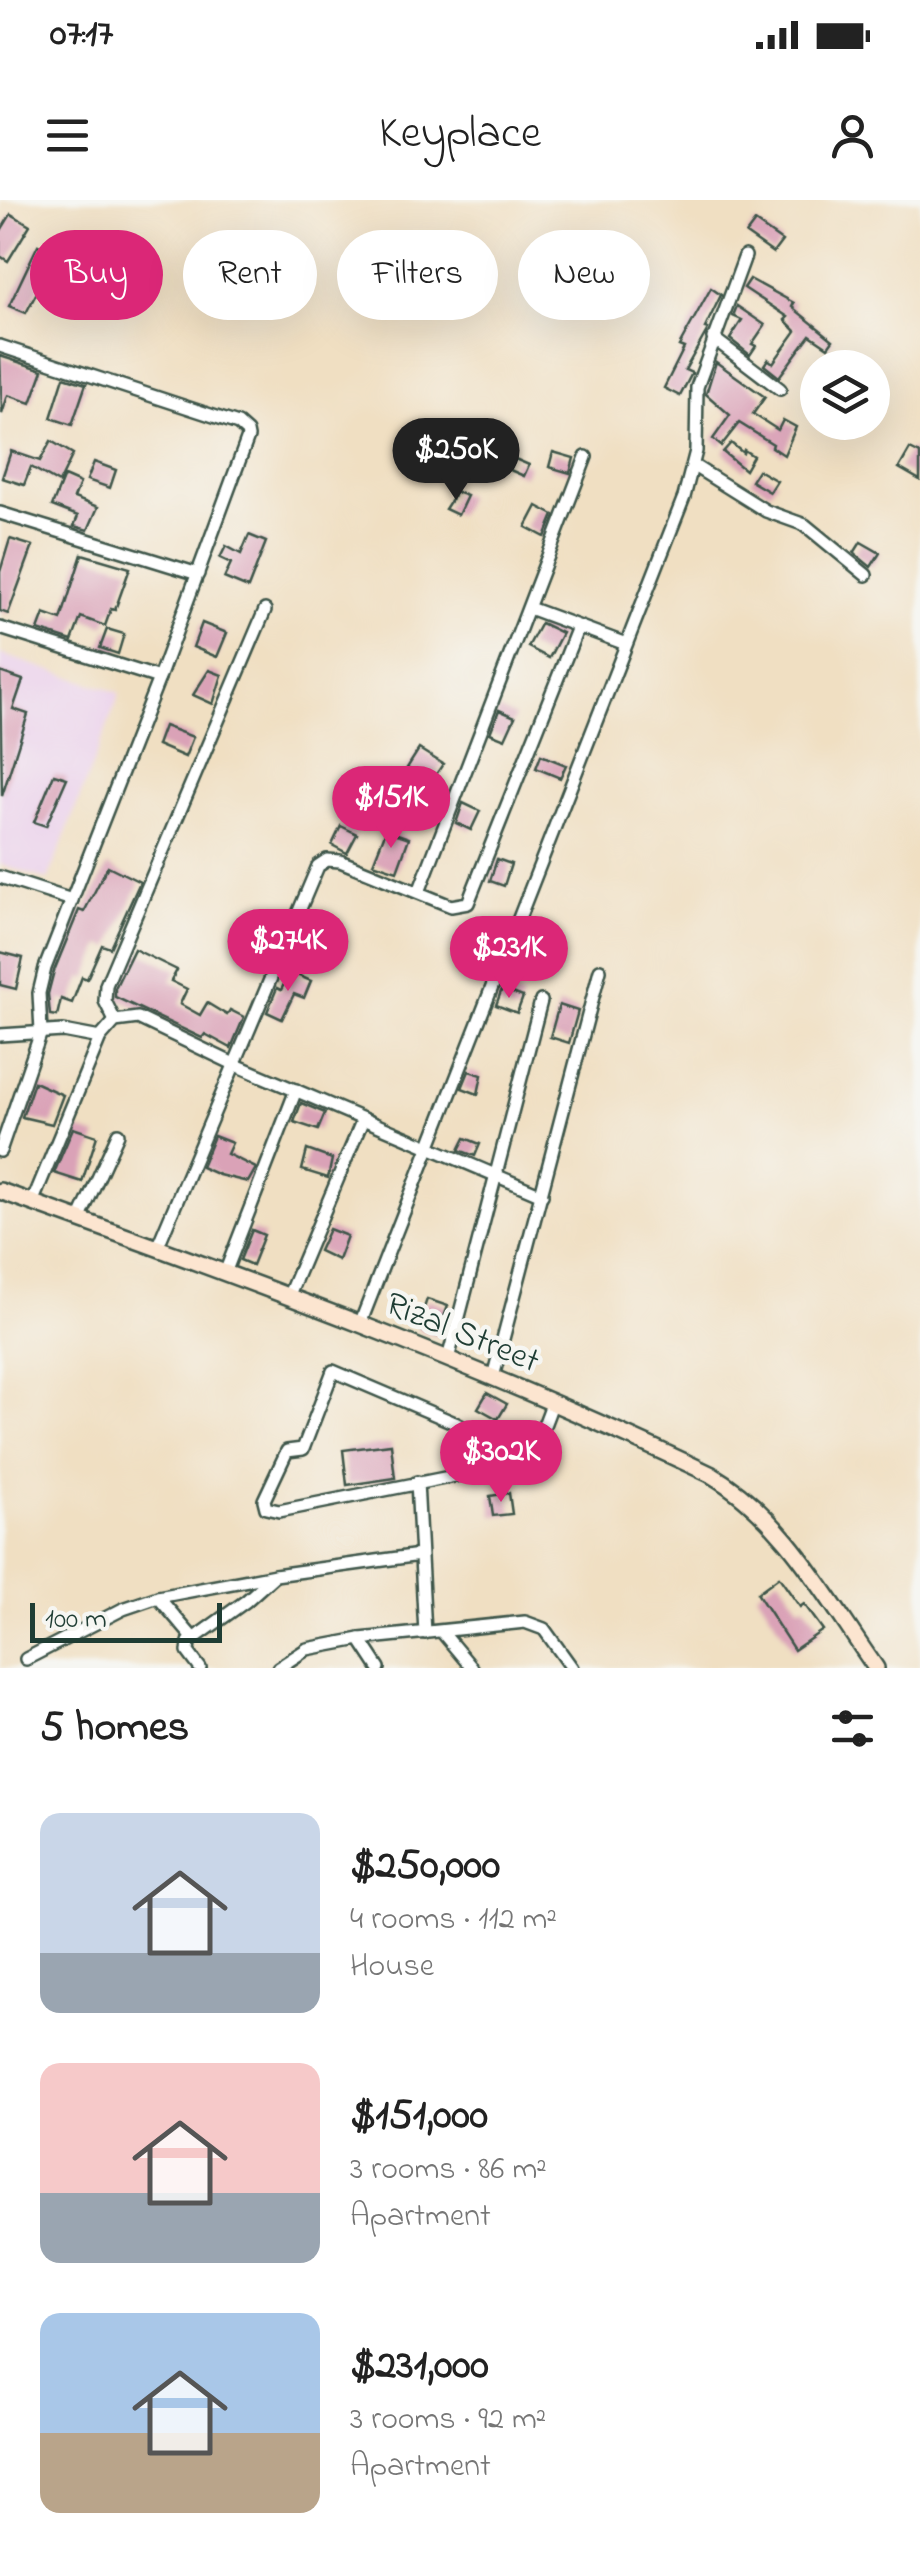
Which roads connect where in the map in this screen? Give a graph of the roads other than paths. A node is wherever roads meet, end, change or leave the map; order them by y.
1 (745, 256) dead end
2 (713, 338) junction
3 (0, 346) edge
4 (780, 389) dead end
5 (586, 457) dead end
6 (694, 466) junction
7 (0, 514) edge
8 (198, 574) junction
9 (866, 575) dead end
10 (530, 608) junction
11 (264, 610) dead end
12 (578, 626) junction
13 (0, 628) edge
14 (626, 644) junction
15 (159, 678) junction
16 (0, 877) edge
17 (419, 892) junction
18 (72, 900) junction
19 (600, 970) dead end
20 (541, 1001) dead end
21 (115, 1020) junction
22 (41, 1032) junction
23 (0, 1035) edge
24 (100, 1038) junction
25 (236, 1064) junction
26 (296, 1090) junction
27 (363, 1119) junction
28 (118, 1134) dead end
29 (429, 1146) junction
30 (0, 1151) edge
31 (496, 1175) junction
32 (0, 1191) edge
33 (542, 1194) junction
34 (32, 1203) junction
35 (80, 1220) junction
36 (157, 1248) junction
37 (225, 1272) junction
38 (288, 1296) junction
39 (360, 1324) junction
40 (448, 1358) junction
41 (493, 1377) junction
42 (552, 1404) junction
43 (524, 1459) junction
44 (417, 1482) junction
45 (420, 1555) junction
46 (275, 1575) junction
47 (158, 1598) junction
48 (442, 1632) junction
49 (425, 1633) junction
50 (193, 1638) junction
51 (360, 1639) junction
52 (26, 1659) dead end
53 (286, 1666) edge
54 (200, 1668) edge
55 (379, 1668) edge
56 (472, 1668) edge
57 (572, 1668) edge
58 (876, 1668) edge

1 - 2 street
2 - 4 street
2 - 6 street
3 - 8 street
5 - 10 street
6 - 9 street
6 - 14 street
7 - 8 street
8 - 15 street
10 - 12 street
10 - 17 street
11 - 21 street
12 - 14 street
12 - 17 street
13 - 15 street
14 - 29 street
15 - 18 street
16 - 18 street
17 - 25 street
18 - 22 street
19 - 33 street
20 - 31 street
21 - 24 street
21 - 25 street
22 - 23 street
22 - 24 street
22 - 30 street
24 - 34 street
25 - 26 street
25 - 36 street
26 - 27 street
26 - 37 street
27 - 29 street
27 - 38 street
28 - 35 street
29 - 31 street
29 - 39 street
31 - 33 street
31 - 40 street
32 - 34 street, Rizal Street
33 - 41 street
34 - 35 street, Rizal Street
35 - 36 street, Rizal Street
36 - 37 street, Rizal Street
37 - 38 street, Rizal Street
38 - 39 street, Rizal Street
39 - 40 street, Rizal Street
40 - 41 street, Rizal Street
41 - 42 street, Rizal Street
42 - 43 street
42 - 58 street, Rizal Street
43 - 44 street
43 - 44 street
44 - 45 street
45 - 46 street
45 - 49 street
46 - 47 street
46 - 50 street
47 - 50 street
47 - 52 street
48 - 49 street
48 - 56 street
48 - 57 street
49 - 51 street
50 - 54 street
51 - 53 street
51 - 55 street

